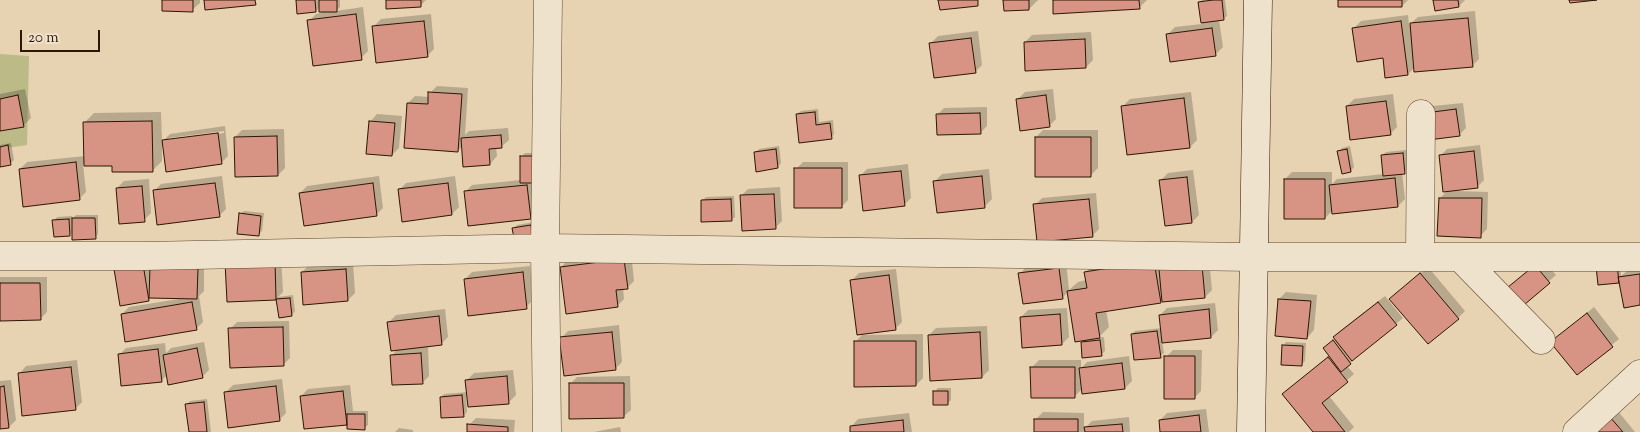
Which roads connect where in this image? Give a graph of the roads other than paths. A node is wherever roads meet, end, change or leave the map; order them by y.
1 (548, 0) edge
2 (1258, 0) edge
3 (1421, 114) dead end
4 (545, 248) junction
5 (0, 256) edge
6 (1254, 257) junction
7 (1420, 257) junction
8 (1640, 257) edge
9 (1460, 258) junction
10 (1540, 340) dead end
11 (1640, 374) edge
12 (548, 432) edge
13 (1251, 432) edge
14 (1577, 432) edge

1 - 4 street
2 - 6 street
3 - 7 street
4 - 5 street
4 - 6 street
4 - 12 street
6 - 7 street
6 - 13 street
7 - 9 street
8 - 9 street
9 - 10 street
11 - 14 street

